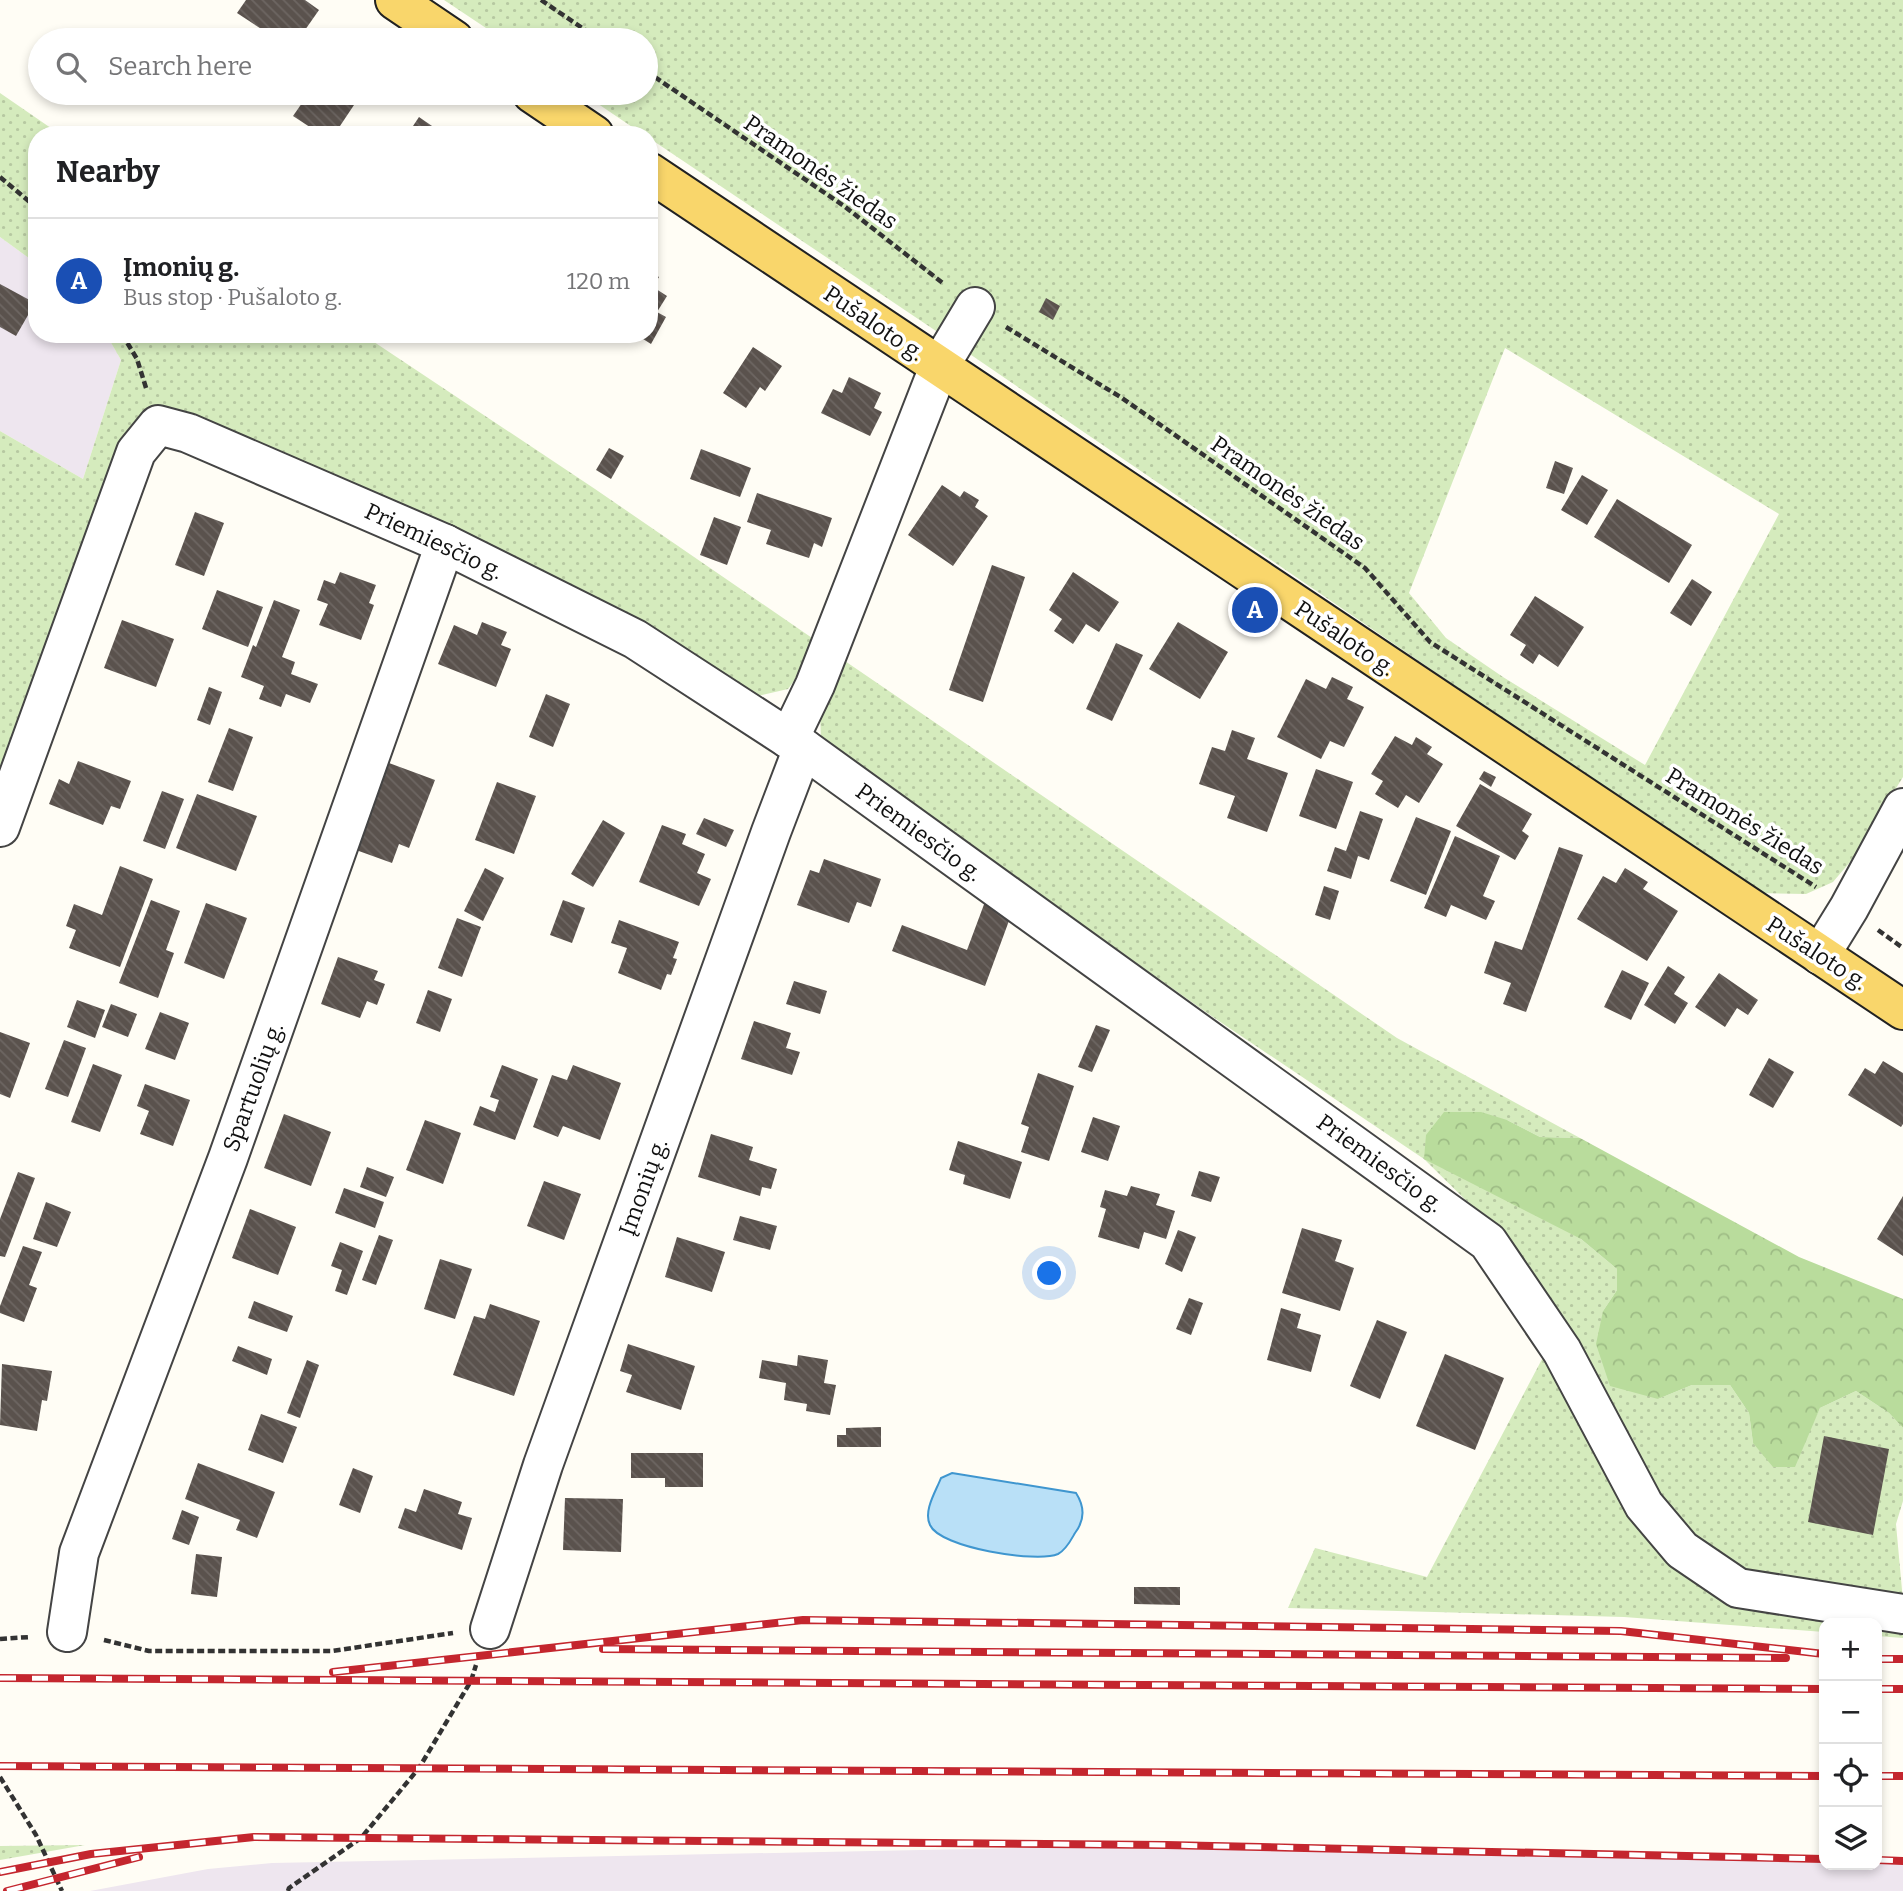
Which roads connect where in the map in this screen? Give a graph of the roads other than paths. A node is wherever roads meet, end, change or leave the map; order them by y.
1 (395, 0) edge
2 (436, 28) edge
3 (550, 105) edge
4 (581, 126) edge
5 (658, 178) edge
6 (975, 307) road end
7 (939, 367) junction
8 (445, 544) junction
9 (796, 743) junction
10 (1903, 808) edge
11 (0, 827) edge
12 (1820, 955) junction
13 (1903, 1010) edge
14 (1903, 1614) edge
15 (490, 1629) road end
16 (67, 1632) road end

1 - 2 main road
3 - 4 main road
5 - 7 main road, Pušaloto g.
6 - 7 street, Įmonių g.
7 - 9 street, Įmonių g.
7 - 12 main road, Pušaloto g.
8 - 9 street, Priemiesčio g.
8 - 11 street, Priemiesčio g.
8 - 16 street, Spartuolių g.
9 - 14 street, Priemiesčio g.
9 - 15 street, Įmonių g.
10 - 12 street
12 - 13 main road, Pušaloto g.

